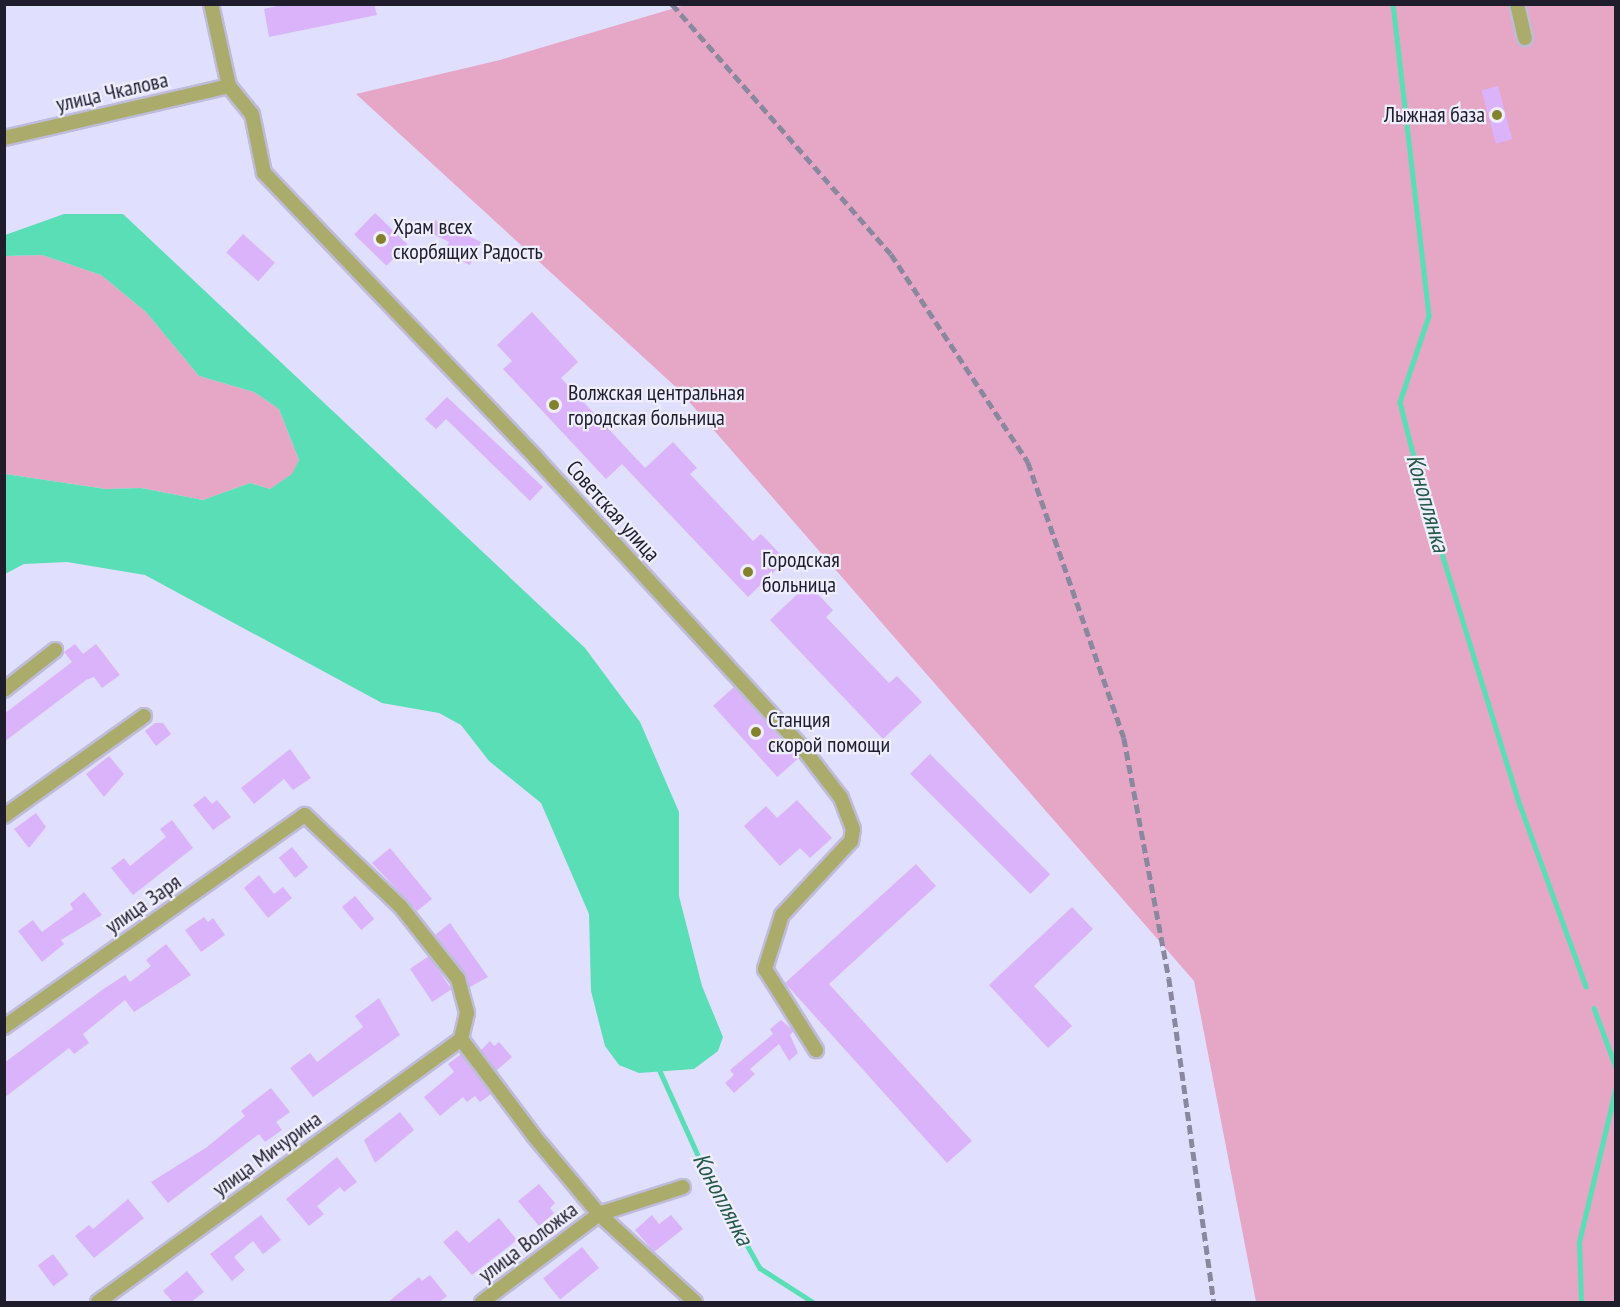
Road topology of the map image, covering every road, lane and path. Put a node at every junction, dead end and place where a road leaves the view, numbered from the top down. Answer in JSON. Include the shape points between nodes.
{"nodes":[{"id":1,"x":211,"y":4,"type":"edge"},
{"id":2,"x":1517,"y":4,"type":"edge"},
{"id":3,"x":1525,"y":38,"type":"dead end"},
{"id":4,"x":229,"y":86,"type":"junction"},
{"id":5,"x":4,"y":138,"type":"edge"},
{"id":6,"x":55,"y":650,"type":"dead end"},
{"id":7,"x":4,"y":690,"type":"edge"},
{"id":8,"x":144,"y":716,"type":"dead end"},
{"id":9,"x":4,"y":816,"type":"edge"},
{"id":10,"x":4,"y":1027,"type":"edge"},
{"id":11,"x":461,"y":1039,"type":"junction"},
{"id":12,"x":816,"y":1050,"type":"dead end"},
{"id":13,"x":683,"y":1187,"type":"dead end"},
{"id":14,"x":599,"y":1214,"type":"junction"},
{"id":15,"x":98,"y":1302,"type":"edge"},
{"id":16,"x":482,"y":1302,"type":"edge"},
{"id":17,"x":695,"y":1302,"type":"edge"}],
"edges":[{"from":1,"to":4,"type":"street","name":"Советская улица"},
{"from":2,"to":3,"type":"street"},
{"from":4,"to":5,"type":"street","name":"улица Чкалова"},
{"from":4,"to":12,"type":"street","name":"Советская улица","via":[[252,114],[264,172],[536,458],[805,751],[841,798],[853,829],[851,841],[782,915],[765,969]]},
{"from":6,"to":7,"type":"street"},
{"from":8,"to":9,"type":"street"},
{"from":10,"to":11,"type":"street","name":"улица Заря","via":[[305,815],[401,907],[458,979],[467,1013]]},
{"from":11,"to":14,"type":"street"},
{"from":11,"to":15,"type":"street","name":"улица Мичурина"},
{"from":13,"to":14,"type":"street"},
{"from":14,"to":16,"type":"street","name":"улица Воложка"},
{"from":14,"to":17,"type":"street"}]}
